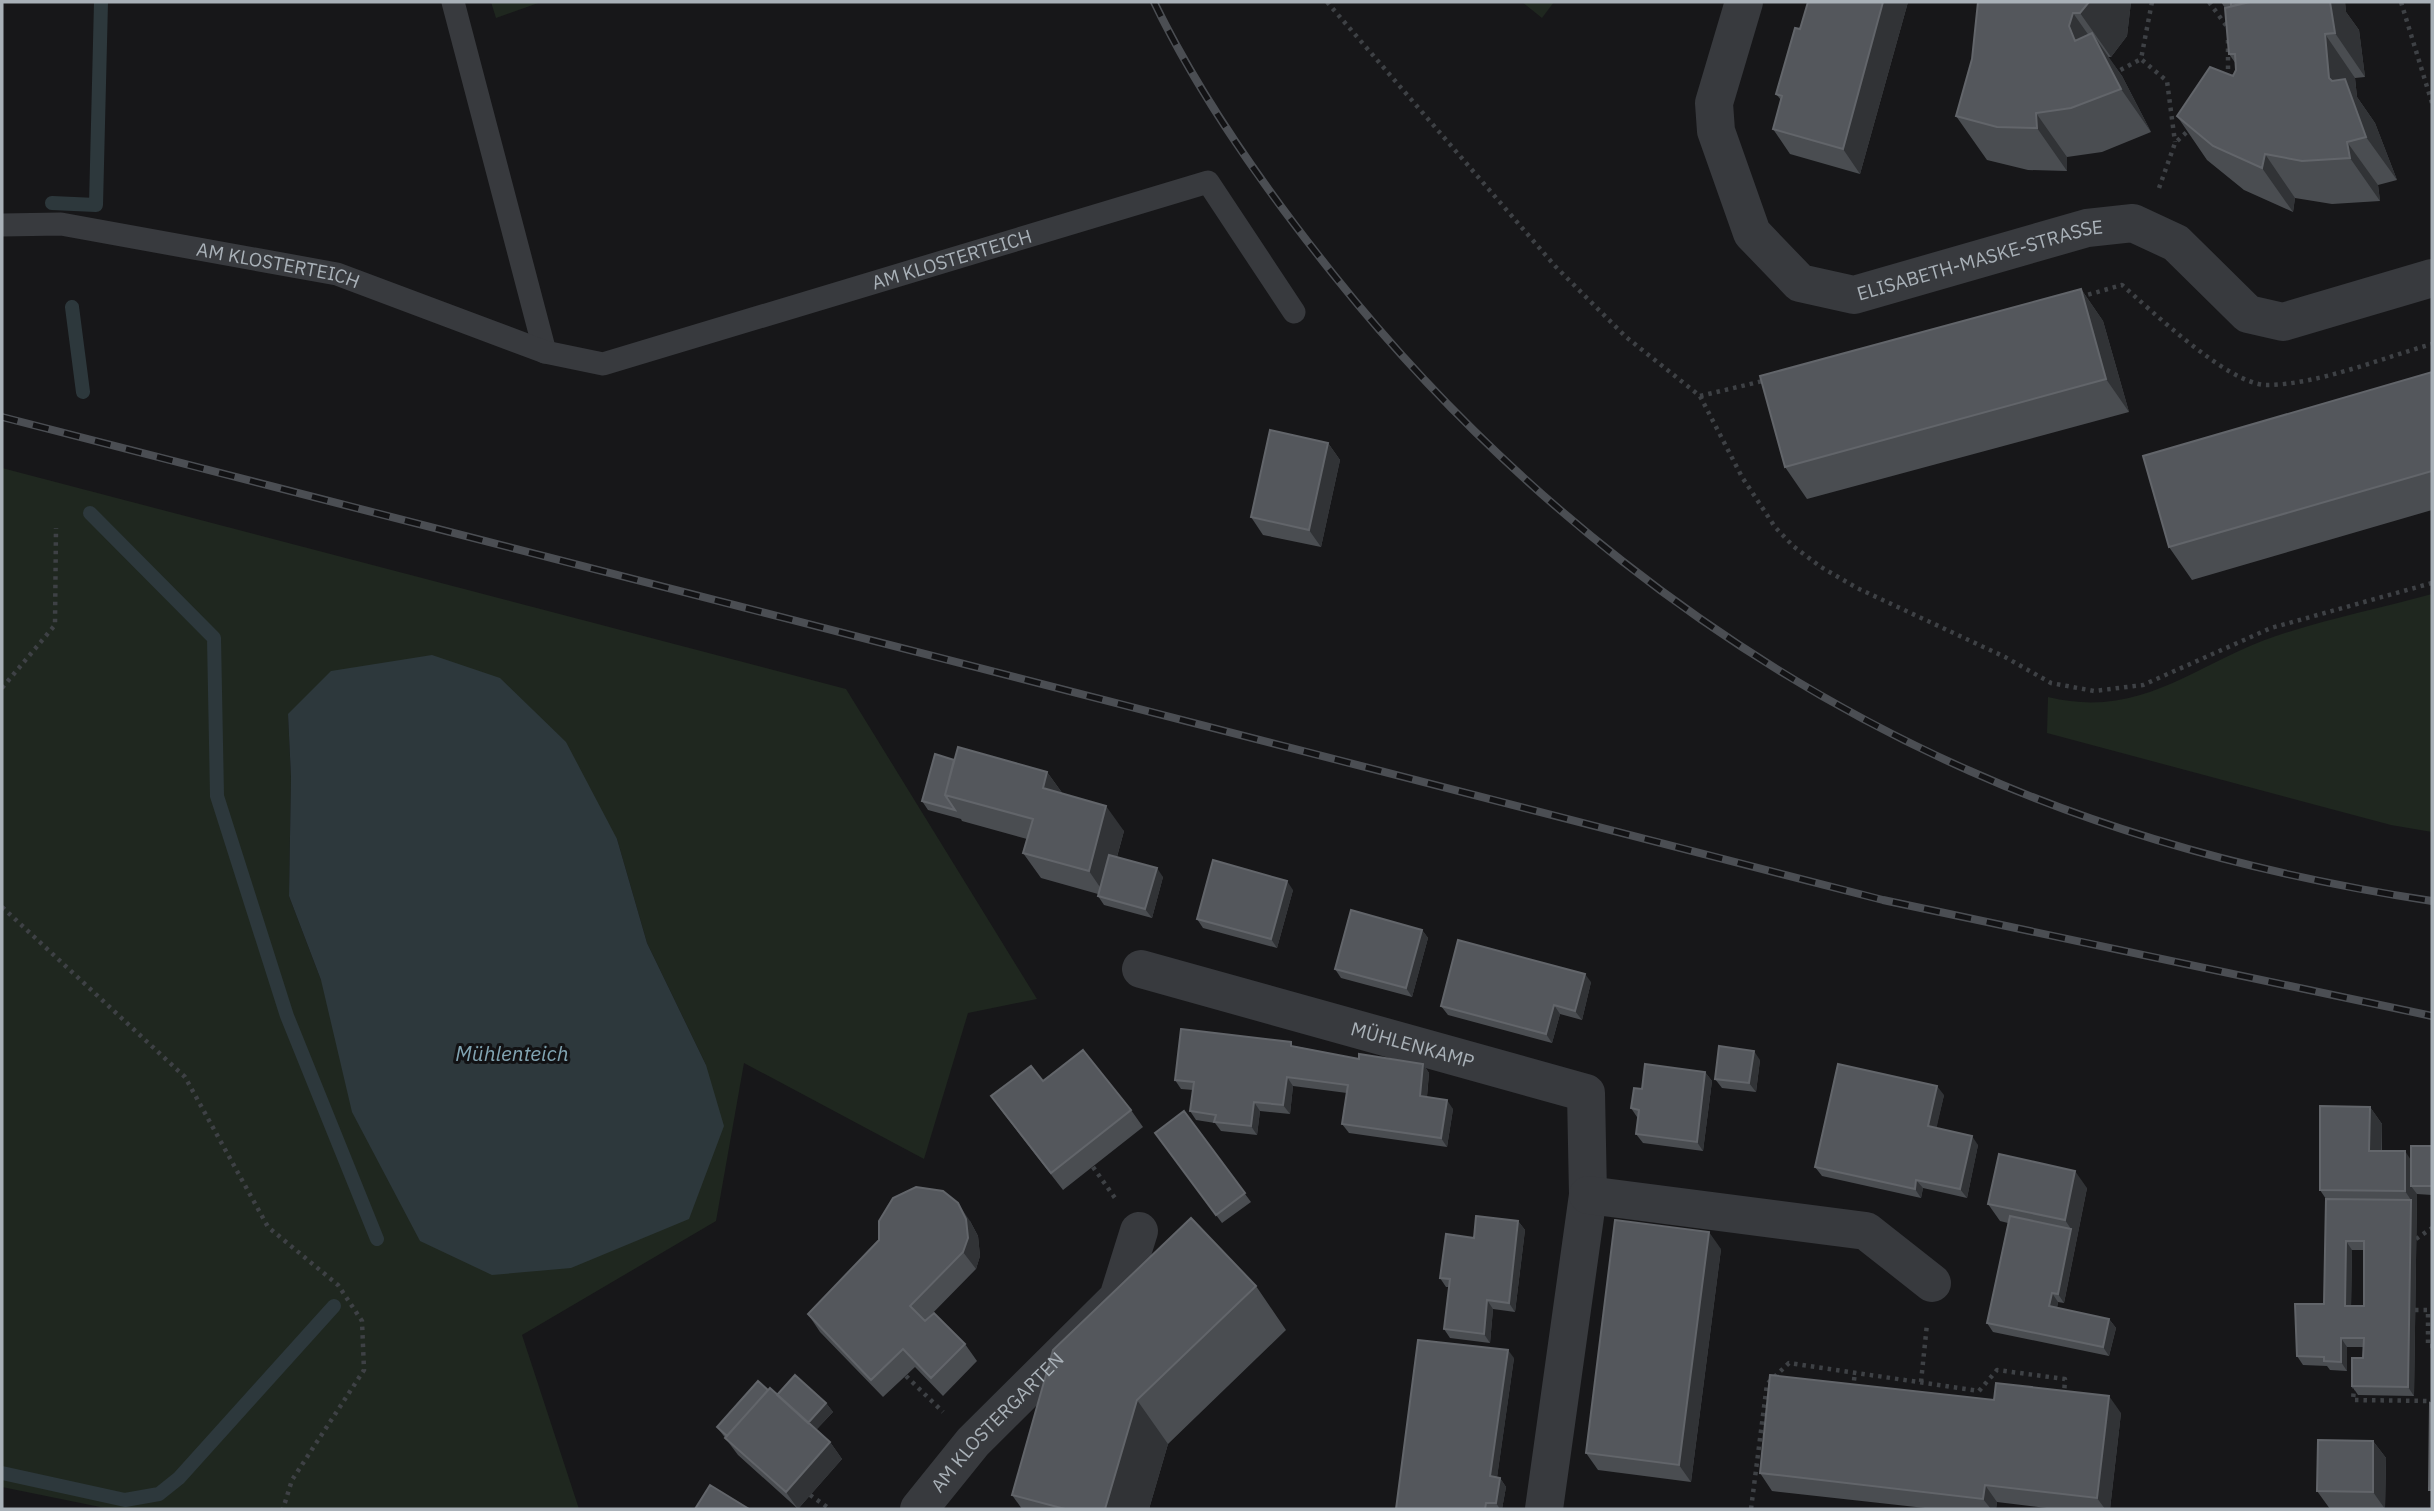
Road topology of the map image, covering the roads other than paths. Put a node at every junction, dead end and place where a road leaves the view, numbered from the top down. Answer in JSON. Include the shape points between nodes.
{"nodes":[{"id":1,"x":453,"y":2,"type":"edge"},
{"id":2,"x":1744,"y":2,"type":"edge"},
{"id":3,"x":2,"y":225,"type":"edge"},
{"id":4,"x":2432,"y":278,"type":"edge"},
{"id":5,"x":1294,"y":312,"type":"dead end"},
{"id":6,"x":545,"y":352,"type":"junction"},
{"id":7,"x":1141,"y":969,"type":"dead end"},
{"id":8,"x":1588,"y":1195,"type":"junction"},
{"id":9,"x":1139,"y":1231,"type":"dead end"},
{"id":10,"x":1932,"y":1283,"type":"road end"},
{"id":11,"x":919,"y":1509,"type":"edge"},
{"id":12,"x":1544,"y":1509,"type":"edge"}],
"edges":[{"from":1,"to":6,"type":"lane"},
{"from":2,"to":4,"type":"street","name":"ELISABETH-MASKE-STRASSE","via":[[1714,103],[1716,131],[1752,233],[1800,283],[1854,295],[2087,228],[2133,223],[2176,243],[2248,314],[2283,322]]},
{"from":3,"to":6,"type":"lane","name":"AM KLOSTERTEICH","via":[[61,224],[337,274]]},
{"from":5,"to":6,"type":"lane","name":"AM KLOSTERTEICH","via":[[1208,182],[603,364]]},
{"from":7,"to":8,"type":"street","name":"MÜHLENKAMP","via":[[1586,1093]]},
{"from":8,"to":10,"type":"street","via":[[1866,1231]]},
{"from":8,"to":12,"type":"street","name":"MÜHLENKAMP"},
{"from":9,"to":11,"type":"street","name":"AM KLOSTERGARTEN","via":[[1118,1298],[973,1442]]}]}
